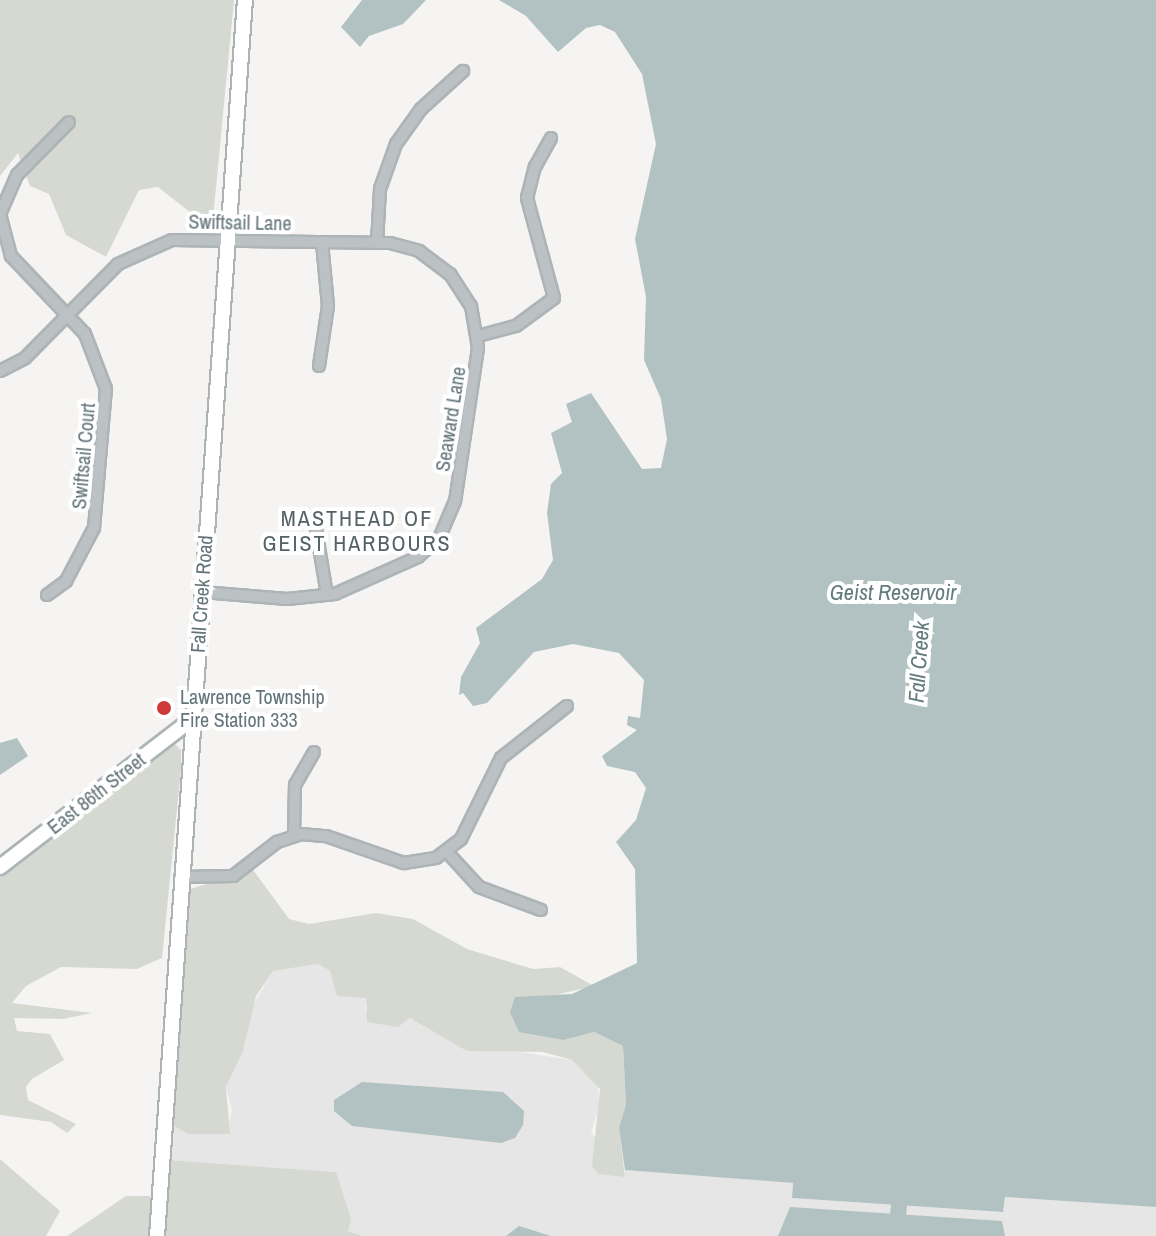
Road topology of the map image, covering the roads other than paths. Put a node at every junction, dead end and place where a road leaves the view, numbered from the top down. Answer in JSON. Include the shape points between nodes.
{"nodes":[{"id":1,"x":245,"y":0,"type":"edge"},
{"id":2,"x":463,"y":71,"type":"dead end"},
{"id":3,"x":69,"y":122,"type":"dead end"},
{"id":4,"x":551,"y":138,"type":"dead end"},
{"id":5,"x":227,"y":239,"type":"junction"},
{"id":6,"x":322,"y":242,"type":"junction"},
{"id":7,"x":377,"y":243,"type":"junction"},
{"id":8,"x":68,"y":313,"type":"junction"},
{"id":9,"x":478,"y":336,"type":"junction"},
{"id":10,"x":319,"y":366,"type":"dead end"},
{"id":11,"x":0,"y":371,"type":"edge"},
{"id":12,"x":315,"y":523,"type":"dead end"},
{"id":13,"x":202,"y":592,"type":"junction"},
{"id":14,"x":47,"y":595,"type":"dead end"},
{"id":15,"x":327,"y":595,"type":"junction"},
{"id":16,"x":567,"y":706,"type":"dead end"},
{"id":17,"x":192,"y":719,"type":"junction"},
{"id":18,"x":314,"y":752,"type":"dead end"},
{"id":19,"x":294,"y":835,"type":"junction"},
{"id":20,"x":447,"y":852,"type":"junction"},
{"id":21,"x":0,"y":867,"type":"edge"},
{"id":22,"x":180,"y":877,"type":"junction"},
{"id":23,"x":541,"y":910,"type":"dead end"},
{"id":24,"x":157,"y":1236,"type":"edge"}],
"edges":[{"from":1,"to":5,"type":"main road","name":"Fall Creek Road"},
{"from":2,"to":7,"type":"street","via":[[421,109],[396,144],[380,189]]},
{"from":3,"to":8,"type":"street","name":"Swiftsail Court","via":[[17,175],[0,214],[13,260]]},
{"from":4,"to":9,"type":"street","via":[[535,167],[527,198],[554,298],[516,326]]},
{"from":5,"to":6,"type":"street","name":"Swiftsail Lane"},
{"from":5,"to":8,"type":"street","name":"Swiftsail Lane","via":[[190,237],[143,249],[111,271]]},
{"from":5,"to":13,"type":"main road","name":"Fall Creek Road"},
{"from":6,"to":7,"type":"street","name":"Swiftsail Lane"},
{"from":6,"to":10,"type":"street","via":[[328,306]]},
{"from":7,"to":9,"type":"street","name":"Swiftsail Lane","via":[[419,251],[447,271],[468,298]]},
{"from":8,"to":11,"type":"street","name":"Swiftsail Lane","via":[[25,358]]},
{"from":8,"to":14,"type":"street","name":"Swiftsail Court","via":[[99,360],[107,415],[94,528],[79,563]]},
{"from":9,"to":15,"type":"street","name":"Seaward Lane","via":[[455,501],[443,533],[418,557],[353,589]]},
{"from":12,"to":15,"type":"street"},
{"from":13,"to":15,"type":"street","name":"Seaward Lane","via":[[287,599]]},
{"from":13,"to":17,"type":"main road","name":"Fall Creek Road"},
{"from":16,"to":20,"type":"street","via":[[501,758],[466,830]]},
{"from":17,"to":21,"type":"main road","name":"East 86th Street"},
{"from":17,"to":22,"type":"main road","name":"Fall Creek Road"},
{"from":18,"to":19,"type":"street","via":[[295,785]]},
{"from":19,"to":20,"type":"street","via":[[319,835],[404,863]]},
{"from":19,"to":22,"type":"street","via":[[233,876]]},
{"from":20,"to":23,"type":"street","via":[[479,887]]},
{"from":22,"to":24,"type":"main road","name":"Fall Creek Road"}]}
